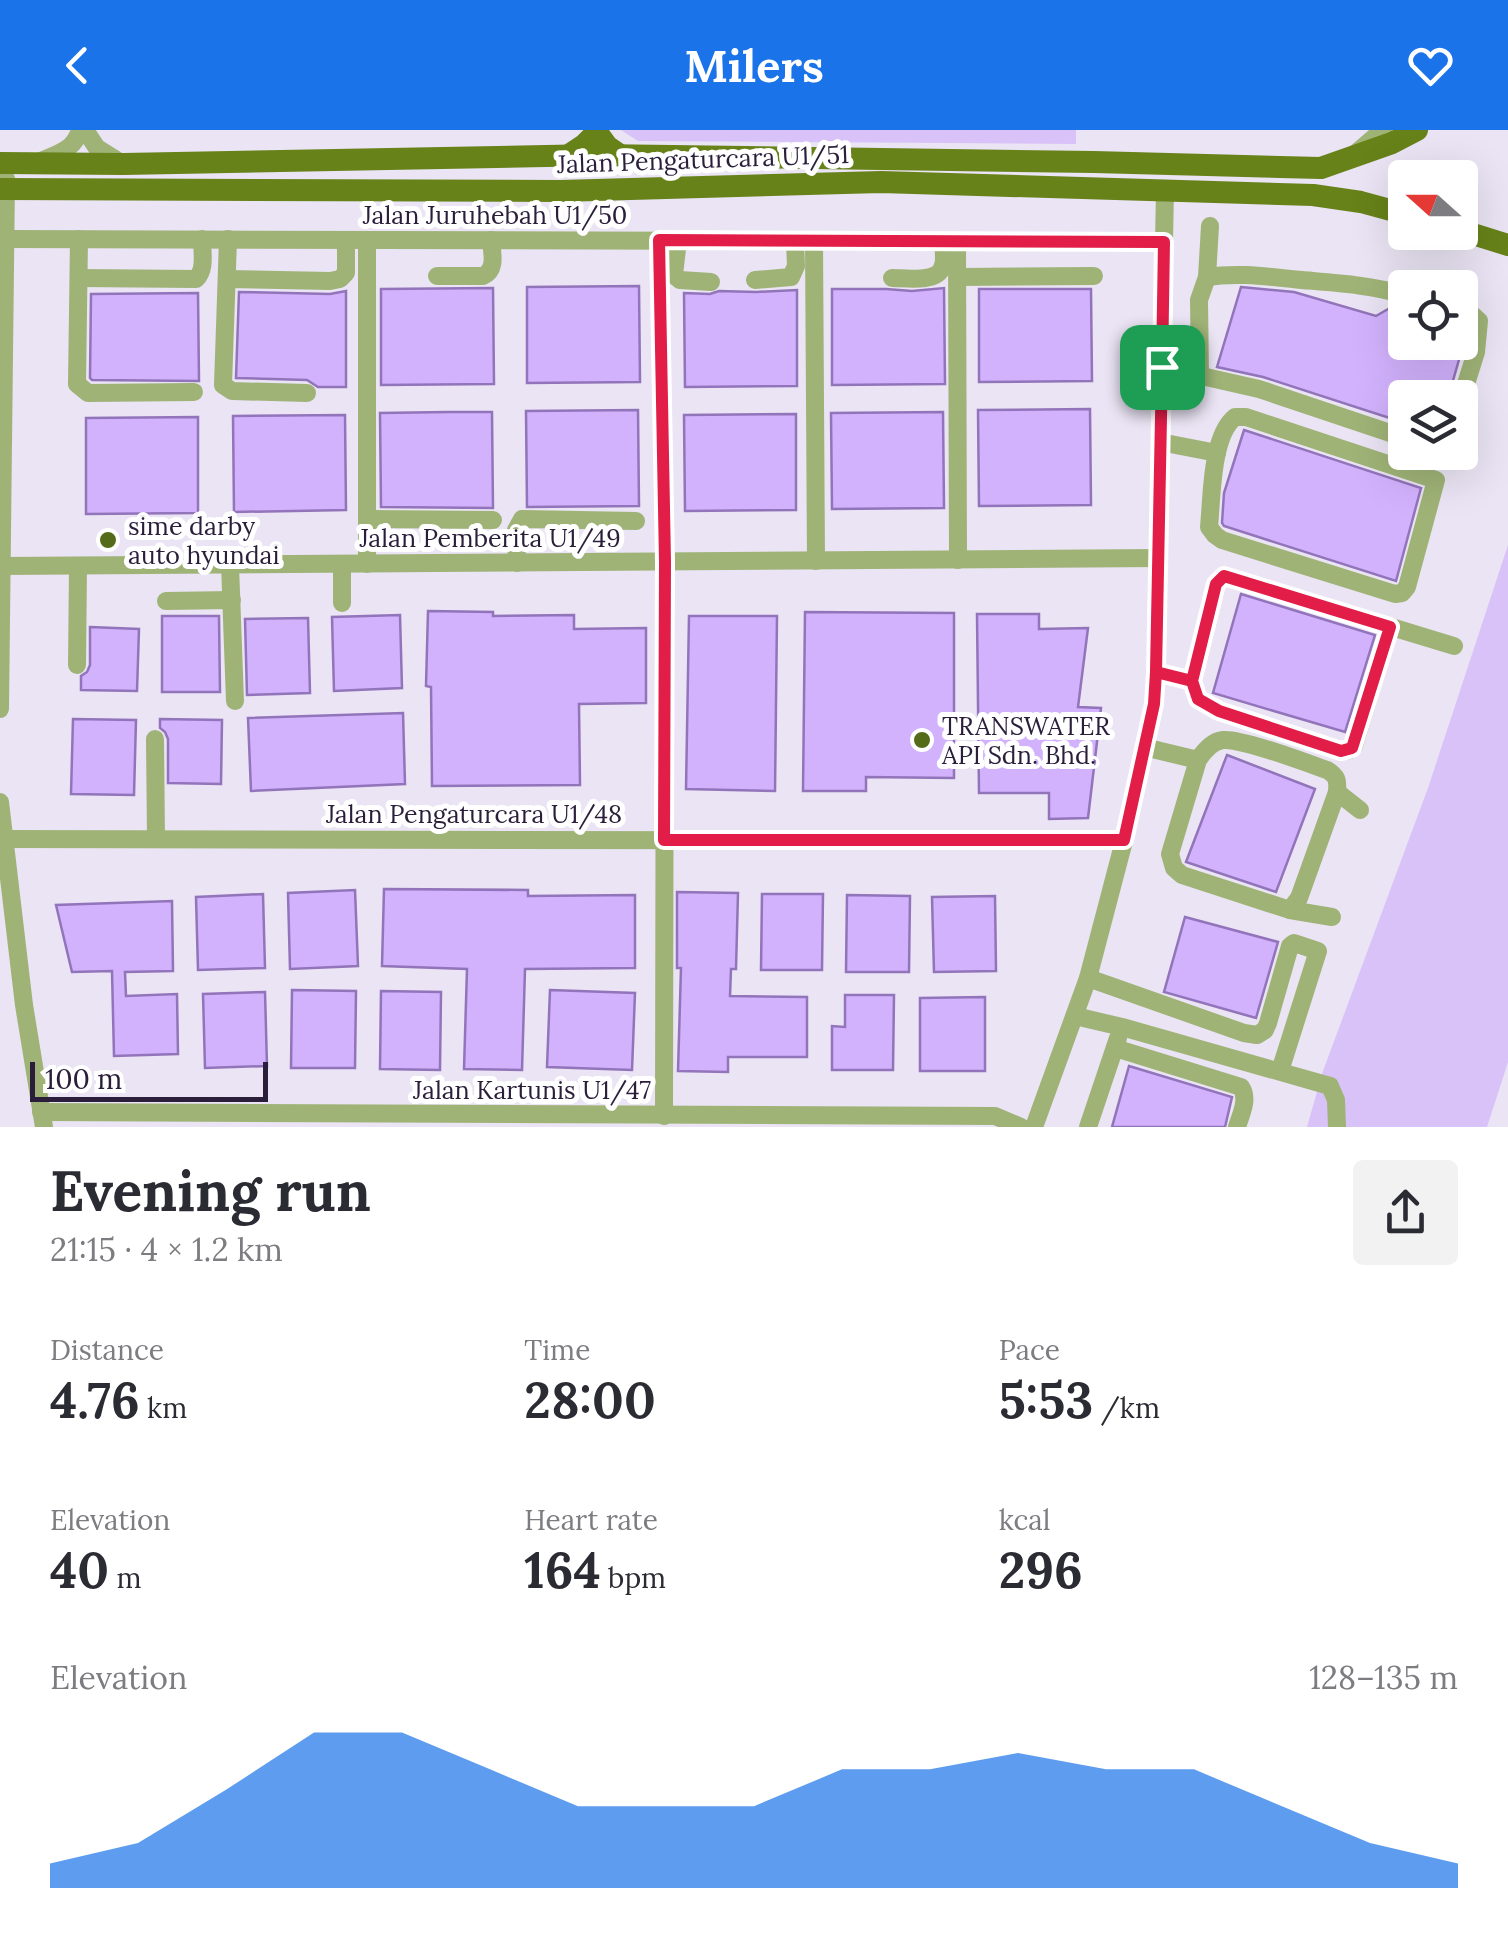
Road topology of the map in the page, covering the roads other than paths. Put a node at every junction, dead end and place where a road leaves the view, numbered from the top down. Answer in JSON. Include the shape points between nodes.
{"nodes":[{"id":1,"x":83,"y":130,"type":"edge"},
{"id":2,"x":1383,"y":130,"type":"edge"},
{"id":3,"x":1416,"y":130,"type":"edge"},
{"id":4,"x":603,"y":143,"type":"edge"},
{"id":5,"x":1348,"y":160,"type":"junction"},
{"id":6,"x":3,"y":164,"type":"edge"},
{"id":7,"x":36,"y":164,"type":"junction"},
{"id":8,"x":123,"y":164,"type":"junction"},
{"id":9,"x":3,"y":189,"type":"edge"},
{"id":10,"x":1165,"y":189,"type":"junction"},
{"id":11,"x":652,"y":190,"type":"junction"},
{"id":12,"x":560,"y":191,"type":"junction"},
{"id":13,"x":1388,"y":209,"type":"edge"},
{"id":14,"x":1210,"y":226,"type":"dead end"},
{"id":15,"x":1478,"y":236,"type":"edge"},
{"id":16,"x":6,"y":239,"type":"junction"},
{"id":17,"x":79,"y":239,"type":"junction"},
{"id":18,"x":202,"y":239,"type":"junction"},
{"id":19,"x":228,"y":239,"type":"junction"},
{"id":20,"x":346,"y":240,"type":"junction"},
{"id":21,"x":367,"y":240,"type":"junction"},
{"id":22,"x":491,"y":240,"type":"junction"},
{"id":23,"x":668,"y":240,"type":"junction"},
{"id":24,"x":804,"y":241,"type":"junction"},
{"id":25,"x":950,"y":241,"type":"junction"},
{"id":26,"x":1164,"y":242,"type":"junction"},
{"id":27,"x":1508,"y":245,"type":"edge"},
{"id":28,"x":437,"y":276,"type":"dead end"},
{"id":29,"x":1094,"y":276,"type":"dead end"},
{"id":30,"x":958,"y":277,"type":"junction"},
{"id":31,"x":1206,"y":277,"type":"junction"},
{"id":32,"x":79,"y":278,"type":"junction"},
{"id":33,"x":892,"y":278,"type":"dead end"},
{"id":34,"x":226,"y":280,"type":"junction"},
{"id":35,"x":755,"y":280,"type":"dead end"},
{"id":36,"x":711,"y":282,"type":"dead end"},
{"id":37,"x":1388,"y":291,"type":"edge"},
{"id":38,"x":1162,"y":367,"type":"junction"},
{"id":39,"x":1200,"y":376,"type":"junction"},
{"id":40,"x":194,"y":392,"type":"dead end"},
{"id":41,"x":306,"y":393,"type":"dead end"},
{"id":42,"x":1388,"y":432,"type":"edge"},
{"id":43,"x":1160,"y":442,"type":"junction"},
{"id":44,"x":1217,"y":453,"type":"junction"},
{"id":45,"x":368,"y":519,"type":"junction"},
{"id":46,"x":494,"y":520,"type":"dead end"},
{"id":47,"x":636,"y":521,"type":"dead end"},
{"id":48,"x":1158,"y":558,"type":"junction"},
{"id":49,"x":958,"y":560,"type":"junction"},
{"id":50,"x":816,"y":561,"type":"junction"},
{"id":51,"x":665,"y":562,"type":"junction"},
{"id":52,"x":517,"y":563,"type":"junction"},
{"id":53,"x":342,"y":564,"type":"junction"},
{"id":54,"x":367,"y":564,"type":"junction"},
{"id":55,"x":230,"y":565,"type":"junction"},
{"id":56,"x":2,"y":566,"type":"edge"},
{"id":57,"x":78,"y":566,"type":"junction"},
{"id":58,"x":166,"y":600,"type":"dead end"},
{"id":59,"x":232,"y":600,"type":"junction"},
{"id":60,"x":342,"y":603,"type":"dead end"},
{"id":61,"x":1390,"y":627,"type":"junction"},
{"id":62,"x":1454,"y":646,"type":"dead end"},
{"id":63,"x":77,"y":665,"type":"dead end"},
{"id":64,"x":1156,"y":672,"type":"junction"},
{"id":65,"x":1192,"y":681,"type":"junction"},
{"id":66,"x":235,"y":702,"type":"dead end"},
{"id":67,"x":0,"y":709,"type":"edge"},
{"id":68,"x":155,"y":739,"type":"dead end"},
{"id":69,"x":1144,"y":748,"type":"junction"},
{"id":70,"x":1198,"y":760,"type":"junction"},
{"id":71,"x":1337,"y":792,"type":"junction"},
{"id":72,"x":0,"y":802,"type":"edge"},
{"id":73,"x":1360,"y":810,"type":"dead end"},
{"id":74,"x":3,"y":839,"type":"junction"},
{"id":75,"x":156,"y":839,"type":"junction"},
{"id":76,"x":664,"y":840,"type":"junction"},
{"id":77,"x":1124,"y":840,"type":"junction"},
{"id":78,"x":1290,"y":910,"type":"junction"},
{"id":79,"x":1332,"y":917,"type":"dead end"},
{"id":80,"x":1088,"y":978,"type":"junction"},
{"id":81,"x":1074,"y":1016,"type":"junction"},
{"id":82,"x":1122,"y":1026,"type":"junction"},
{"id":83,"x":1115,"y":1048,"type":"junction"},
{"id":84,"x":1280,"y":1072,"type":"junction"},
{"id":85,"x":664,"y":1116,"type":"junction"},
{"id":86,"x":42,"y":1120,"type":"edge"},
{"id":87,"x":1021,"y":1127,"type":"edge"},
{"id":88,"x":1034,"y":1127,"type":"edge"},
{"id":89,"x":1088,"y":1127,"type":"edge"},
{"id":90,"x":1236,"y":1127,"type":"edge"},
{"id":91,"x":1337,"y":1127,"type":"edge"}],
"edges":[{"from":1,"to":7,"type":"street","via":[[70,148]]},
{"from":1,"to":8,"type":"street"},
{"from":2,"to":5,"type":"street"},
{"from":3,"to":5,"type":"main road","name":"Jalan Pengaturcara U1/51"},
{"from":4,"to":5,"type":"main road","name":"Jalan Pengaturcara U1/51","via":[[1321,168]]},
{"from":4,"to":8,"type":"main road","name":"Jalan Pengaturcara U1/51","via":[[568,155]]},
{"from":4,"to":11,"type":"main road","via":[[622,175]]},
{"from":4,"to":12,"type":"main road"},
{"from":6,"to":7,"type":"main road","name":"Jalan Pengaturcara U1/51"},
{"from":6,"to":9,"type":"street"},
{"from":7,"to":8,"type":"main road","name":"Jalan Pengaturcara U1/51"},
{"from":9,"to":12,"type":"main road","name":"Jalan Pengaturcara U1/51"},
{"from":9,"to":16,"type":"street"},
{"from":10,"to":11,"type":"main road","name":"Jalan Pengaturcara U1/51","via":[[881,182]]},
{"from":10,"to":13,"type":"main road","name":"Jalan Pengaturcara U1/51","via":[[1313,195]]},
{"from":10,"to":26,"type":"street"},
{"from":11,"to":12,"type":"main road","name":"Jalan Pengaturcara U1/51"},
{"from":14,"to":31,"type":"street"},
{"from":15,"to":27,"type":"main road"},
{"from":16,"to":17,"type":"street","name":"Jalan Juruhebah U1/50"},
{"from":16,"to":56,"type":"street"},
{"from":17,"to":18,"type":"street","name":"Jalan Juruhebah U1/50"},
{"from":17,"to":32,"type":"street"},
{"from":18,"to":19,"type":"street","name":"Jalan Juruhebah U1/50"},
{"from":18,"to":32,"type":"street","via":[[196,279]]},
{"from":19,"to":20,"type":"street","name":"Jalan Juruhebah U1/50"},
{"from":19,"to":34,"type":"street"},
{"from":20,"to":21,"type":"street","name":"Jalan Juruhebah U1/50"},
{"from":20,"to":34,"type":"street","via":[[346,274],[340,279]]},
{"from":21,"to":22,"type":"street","name":"Jalan Juruhebah U1/50"},
{"from":21,"to":45,"type":"street"},
{"from":22,"to":23,"type":"street","name":"Jalan Juruhebah U1/50"},
{"from":22,"to":28,"type":"street","via":[[488,274]]},
{"from":23,"to":24,"type":"street","name":"Jalan Juruhebah U1/50"},
{"from":23,"to":36,"type":"street","via":[[674,275]]},
{"from":23,"to":51,"type":"street"},
{"from":24,"to":25,"type":"street","name":"Jalan Juruhebah U1/50"},
{"from":24,"to":35,"type":"street","via":[[791,277]]},
{"from":24,"to":50,"type":"street"},
{"from":25,"to":26,"type":"street","name":"Jalan Juruhebah U1/50"},
{"from":25,"to":30,"type":"street"},
{"from":25,"to":33,"type":"street","via":[[935,277]]},
{"from":26,"to":38,"type":"street"},
{"from":29,"to":30,"type":"street"},
{"from":30,"to":49,"type":"street"},
{"from":31,"to":37,"type":"street","via":[[1274,277]]},
{"from":31,"to":39,"type":"street"},
{"from":32,"to":40,"type":"street","via":[[80,389]]},
{"from":34,"to":41,"type":"street","via":[[224,384],[232,391]]},
{"from":38,"to":39,"type":"street"},
{"from":38,"to":43,"type":"street"},
{"from":39,"to":42,"type":"street"},
{"from":43,"to":44,"type":"street"},
{"from":43,"to":48,"type":"street"},
{"from":44,"to":44,"type":"street","via":[[1226,424],[1246,417],[1436,480],[1402,593],[1214,535],[1209,528]]},
{"from":45,"to":46,"type":"street"},
{"from":45,"to":54,"type":"street"},
{"from":47,"to":52,"type":"street","via":[[522,519]]},
{"from":48,"to":49,"type":"street","name":"Jalan Pemberita U1/49"},
{"from":48,"to":64,"type":"street"},
{"from":49,"to":50,"type":"street","name":"Jalan Pemberita U1/49"},
{"from":50,"to":51,"type":"street","name":"Jalan Pemberita U1/49"},
{"from":51,"to":52,"type":"street","name":"Jalan Pemberita U1/49"},
{"from":51,"to":76,"type":"street"},
{"from":52,"to":54,"type":"street","name":"Jalan Pemberita U1/49"},
{"from":53,"to":54,"type":"street","name":"Jalan Pemberita U1/49"},
{"from":53,"to":55,"type":"street","name":"Jalan Pemberita U1/49"},
{"from":53,"to":60,"type":"street"},
{"from":55,"to":57,"type":"street","name":"Jalan Pemberita U1/49"},
{"from":55,"to":59,"type":"street"},
{"from":56,"to":57,"type":"street","name":"Jalan Pemberita U1/49"},
{"from":56,"to":67,"type":"street"},
{"from":57,"to":63,"type":"street"},
{"from":58,"to":59,"type":"street"},
{"from":59,"to":66,"type":"street"},
{"from":61,"to":62,"type":"street"},
{"from":61,"to":65,"type":"street","via":[[1224,576],[1216,584]]},
{"from":61,"to":65,"type":"street","via":[[1350,750],[1219,711],[1198,699]]},
{"from":64,"to":65,"type":"street"},
{"from":64,"to":69,"type":"street"},
{"from":68,"to":75,"type":"street"},
{"from":69,"to":70,"type":"street"},
{"from":69,"to":77,"type":"street"},
{"from":70,"to":71,"type":"street","via":[[1222,740],[1244,743],[1335,774]]},
{"from":70,"to":78,"type":"street","via":[[1170,854],[1174,868]]},
{"from":71,"to":73,"type":"street"},
{"from":71,"to":78,"type":"street"},
{"from":72,"to":74,"type":"street"},
{"from":74,"to":75,"type":"street","name":"Jalan Pengaturcara U1/48"},
{"from":74,"to":86,"type":"street"},
{"from":75,"to":76,"type":"street","name":"Jalan Pengaturcara U1/48"},
{"from":76,"to":77,"type":"street","name":"Jalan Pengaturcara U1/48"},
{"from":76,"to":85,"type":"street"},
{"from":77,"to":80,"type":"street"},
{"from":78,"to":79,"type":"street"},
{"from":80,"to":81,"type":"street"},
{"from":80,"to":84,"type":"street","via":[[1258,1035],[1268,1023],[1290,946],[1318,951]]},
{"from":81,"to":82,"type":"street"},
{"from":81,"to":88,"type":"street"},
{"from":82,"to":83,"type":"street"},
{"from":82,"to":84,"type":"street"},
{"from":83,"to":89,"type":"street"},
{"from":83,"to":90,"type":"street","via":[[1242,1086]]},
{"from":84,"to":91,"type":"street","via":[[1330,1086]]},
{"from":85,"to":86,"type":"street","name":"Jalan Kartunis U1/47"},
{"from":85,"to":87,"type":"street","name":"Jalan Kartunis U1/47","via":[[995,1116]]}]}
